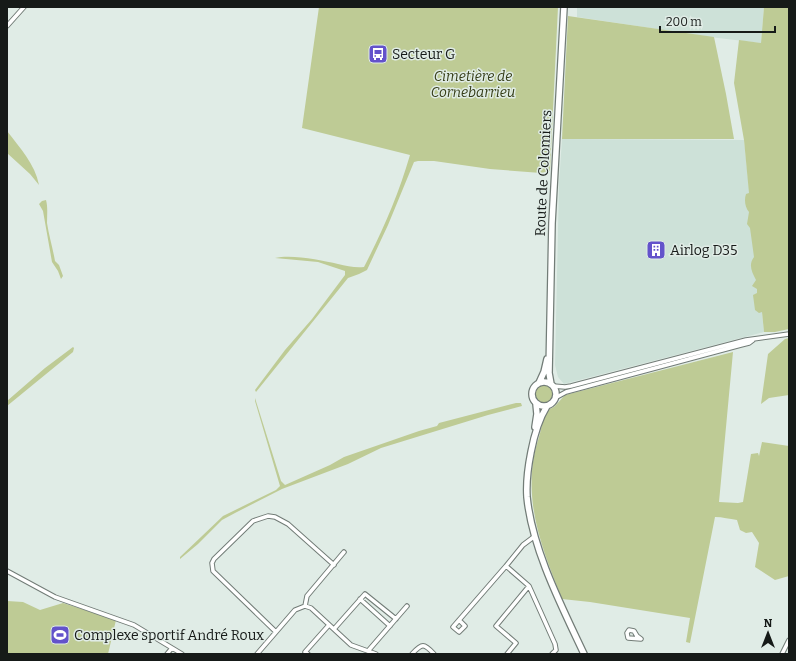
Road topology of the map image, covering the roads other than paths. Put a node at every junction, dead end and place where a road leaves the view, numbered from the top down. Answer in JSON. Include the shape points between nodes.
{"nodes":[{"id":1,"x":24,"y":7,"type":"edge"},
{"id":2,"x":564,"y":7,"type":"edge"},
{"id":3,"x":7,"y":26,"type":"edge"},
{"id":4,"x":789,"y":334,"type":"edge"},
{"id":5,"x":753,"y":339,"type":"junction"},
{"id":6,"x":550,"y":341,"type":"junction"},
{"id":7,"x":539,"y":383,"type":"junction"},
{"id":8,"x":552,"y":385,"type":"junction"},
{"id":9,"x":555,"y":398,"type":"junction"},
{"id":10,"x":536,"y":404,"type":"junction"},
{"id":11,"x":547,"y":406,"type":"junction"},
{"id":12,"x":534,"y":436,"type":"junction"},
{"id":13,"x":535,"y":536,"type":"junction"},
{"id":14,"x":526,"y":542,"type":"junction"},
{"id":15,"x":537,"y":542,"type":"junction"},
{"id":16,"x":344,"y":552,"type":"dead end"},
{"id":17,"x":334,"y":565,"type":"junction"},
{"id":18,"x":506,"y":566,"type":"junction"},
{"id":19,"x":7,"y":571,"type":"edge"},
{"id":20,"x":529,"y":586,"type":"junction"},
{"id":21,"x":360,"y":599,"type":"junction"},
{"id":22,"x":305,"y":606,"type":"junction"},
{"id":23,"x":407,"y":606,"type":"dead end"},
{"id":24,"x":396,"y":619,"type":"junction"},
{"id":25,"x":459,"y":620,"type":"dead end"},
{"id":26,"x":329,"y":625,"type":"junction"},
{"id":27,"x":390,"y":626,"type":"junction"},
{"id":28,"x":334,"y":629,"type":"junction"},
{"id":29,"x":276,"y":632,"type":"junction"},
{"id":30,"x":789,"y":640,"type":"edge"},
{"id":31,"x":172,"y":648,"type":"junction"},
{"id":32,"x":368,"y":651,"type":"junction"},
{"id":33,"x":167,"y":654,"type":"edge"},
{"id":34,"x":182,"y":654,"type":"edge"},
{"id":35,"x":257,"y":654,"type":"edge"},
{"id":36,"x":308,"y":654,"type":"edge"},
{"id":37,"x":374,"y":654,"type":"edge"},
{"id":38,"x":412,"y":654,"type":"edge"},
{"id":39,"x":434,"y":654,"type":"edge"},
{"id":40,"x":507,"y":654,"type":"edge"},
{"id":41,"x":552,"y":654,"type":"edge"},
{"id":42,"x":584,"y":654,"type":"edge"},
{"id":43,"x":782,"y":654,"type":"edge"}],
"edges":[{"from":1,"to":3,"type":"street"},
{"from":2,"to":6,"type":"main road","name":"Route de Colomiers","via":[[552,223]]},
{"from":4,"to":5,"type":"street"},
{"from":5,"to":8,"type":"street","via":[[571,386]]},
{"from":5,"to":9,"type":"street","via":[[742,346],[566,392]]},
{"from":6,"to":7,"type":"main road","name":"Route de Colomiers","via":[[544,372]]},
{"from":6,"to":8,"type":"main road","name":"Route de Colomiers","via":[[549,373]]},
{"from":7,"to":8,"type":"main road"},
{"from":7,"to":10,"type":"main road","via":[[532,392]]},
{"from":8,"to":9,"type":"main road","via":[[556,391]]},
{"from":9,"to":11,"type":"main road"},
{"from":10,"to":11,"type":"main road"},
{"from":10,"to":12,"type":"main road"},
{"from":11,"to":12,"type":"main road"},
{"from":12,"to":13,"type":"main road","via":[[527,486],[528,506]]},
{"from":13,"to":14,"type":"street"},
{"from":13,"to":15,"type":"main road"},
{"from":14,"to":15,"type":"street"},
{"from":14,"to":18,"type":"street"},
{"from":15,"to":42,"type":"main road"},
{"from":16,"to":17,"type":"street"},
{"from":17,"to":22,"type":"street","via":[[307,596]]},
{"from":17,"to":29,"type":"street","via":[[288,524],[268,516],[253,521],[214,559],[213,571]]},
{"from":18,"to":20,"type":"street"},
{"from":18,"to":25,"type":"street"},
{"from":19,"to":31,"type":"street","via":[[55,597],[134,625]]},
{"from":20,"to":40,"type":"street","via":[[496,626],[516,643]]},
{"from":20,"to":41,"type":"street","via":[[555,644],[556,650]]},
{"from":21,"to":24,"type":"street","via":[[365,594]]},
{"from":21,"to":27,"type":"street"},
{"from":21,"to":28,"type":"street"},
{"from":22,"to":26,"type":"street","via":[[311,608]]},
{"from":22,"to":29,"type":"street","via":[[295,610]]},
{"from":23,"to":24,"type":"street"},
{"from":24,"to":27,"type":"street"},
{"from":26,"to":28,"type":"street"},
{"from":26,"to":36,"type":"street","via":[[305,652]]},
{"from":27,"to":32,"type":"street"},
{"from":28,"to":32,"type":"street","via":[[351,645]]},
{"from":29,"to":35,"type":"street"},
{"from":30,"to":43,"type":"street"},
{"from":31,"to":33,"type":"street"},
{"from":31,"to":34,"type":"street"},
{"from":32,"to":37,"type":"street"},
{"from":38,"to":39,"type":"street","via":[[422,645],[427,646]]}]}
